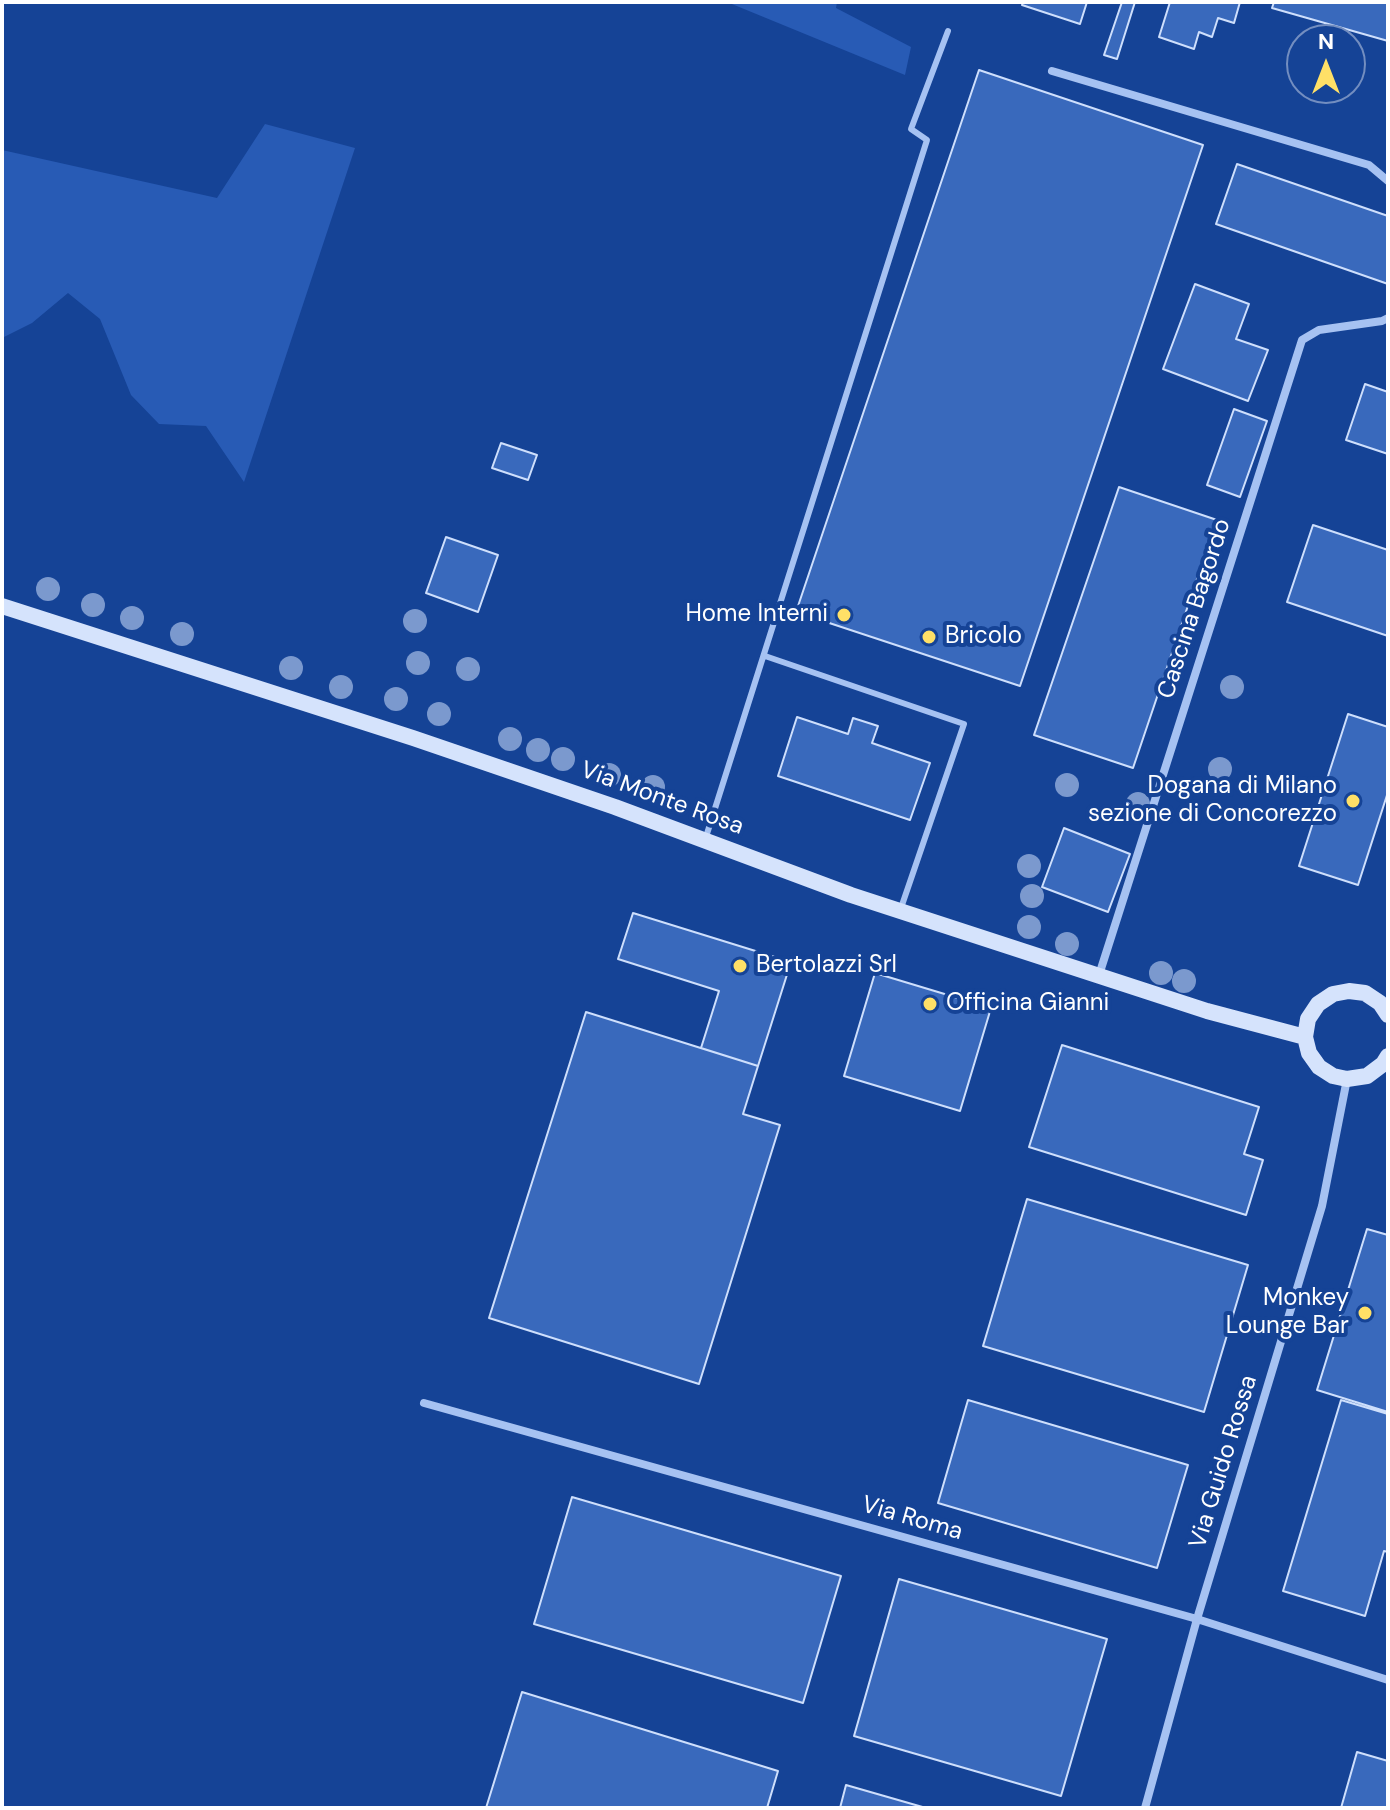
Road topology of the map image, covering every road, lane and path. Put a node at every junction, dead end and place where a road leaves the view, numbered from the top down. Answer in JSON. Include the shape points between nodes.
{"nodes":[{"id":1,"x":948,"y":31,"type":"dead end"},
{"id":2,"x":1052,"y":71,"type":"dead end"},
{"id":3,"x":1388,"y":181,"type":"edge"},
{"id":4,"x":1388,"y":318,"type":"edge"},
{"id":5,"x":2,"y":606,"type":"edge"},
{"id":6,"x":765,"y":656,"type":"junction"},
{"id":7,"x":705,"y":840,"type":"junction"},
{"id":8,"x":900,"y":911,"type":"junction"},
{"id":9,"x":1099,"y":976,"type":"junction"},
{"id":10,"x":1385,"y":1005,"type":"edge"},
{"id":11,"x":1305,"y":1037,"type":"junction"},
{"id":12,"x":1386,"y":1062,"type":"edge"},
{"id":13,"x":1347,"y":1079,"type":"junction"},
{"id":14,"x":424,"y":1403,"type":"dead end"},
{"id":15,"x":1197,"y":1619,"type":"junction"},
{"id":16,"x":1388,"y":1680,"type":"edge"},
{"id":17,"x":1145,"y":1808,"type":"edge"}],
"edges":[{"from":1,"to":6,"type":"lane","via":[[911,129],[927,140]]},
{"from":2,"to":3,"type":"street","via":[[1369,165]]},
{"from":4,"to":9,"type":"street","name":"Cascina Bagordo","via":[[1319,330],[1302,340]]},
{"from":5,"to":7,"type":"street","name":"Via Monte Rosa","via":[[413,738]]},
{"from":6,"to":7,"type":"lane"},
{"from":6,"to":8,"type":"lane","via":[[964,724]]},
{"from":7,"to":8,"type":"street","name":"Via Monte Rosa"},
{"from":8,"to":9,"type":"street","name":"Via Monte Rosa"},
{"from":9,"to":11,"type":"street","name":"Via Monte Rosa"},
{"from":10,"to":11,"type":"street","via":[[1365,993],[1333,994],[1313,1011]]},
{"from":11,"to":13,"type":"street","via":[[1319,1067]]},
{"from":12,"to":13,"type":"street","via":[[1367,1076]]},
{"from":13,"to":15,"type":"street","name":"Via Guido Rossa","via":[[1322,1206]]},
{"from":14,"to":15,"type":"street","name":"Via Roma"},
{"from":15,"to":16,"type":"street","name":"Via Roma"},
{"from":15,"to":17,"type":"street","name":"Via Guido Rossa"}]}
